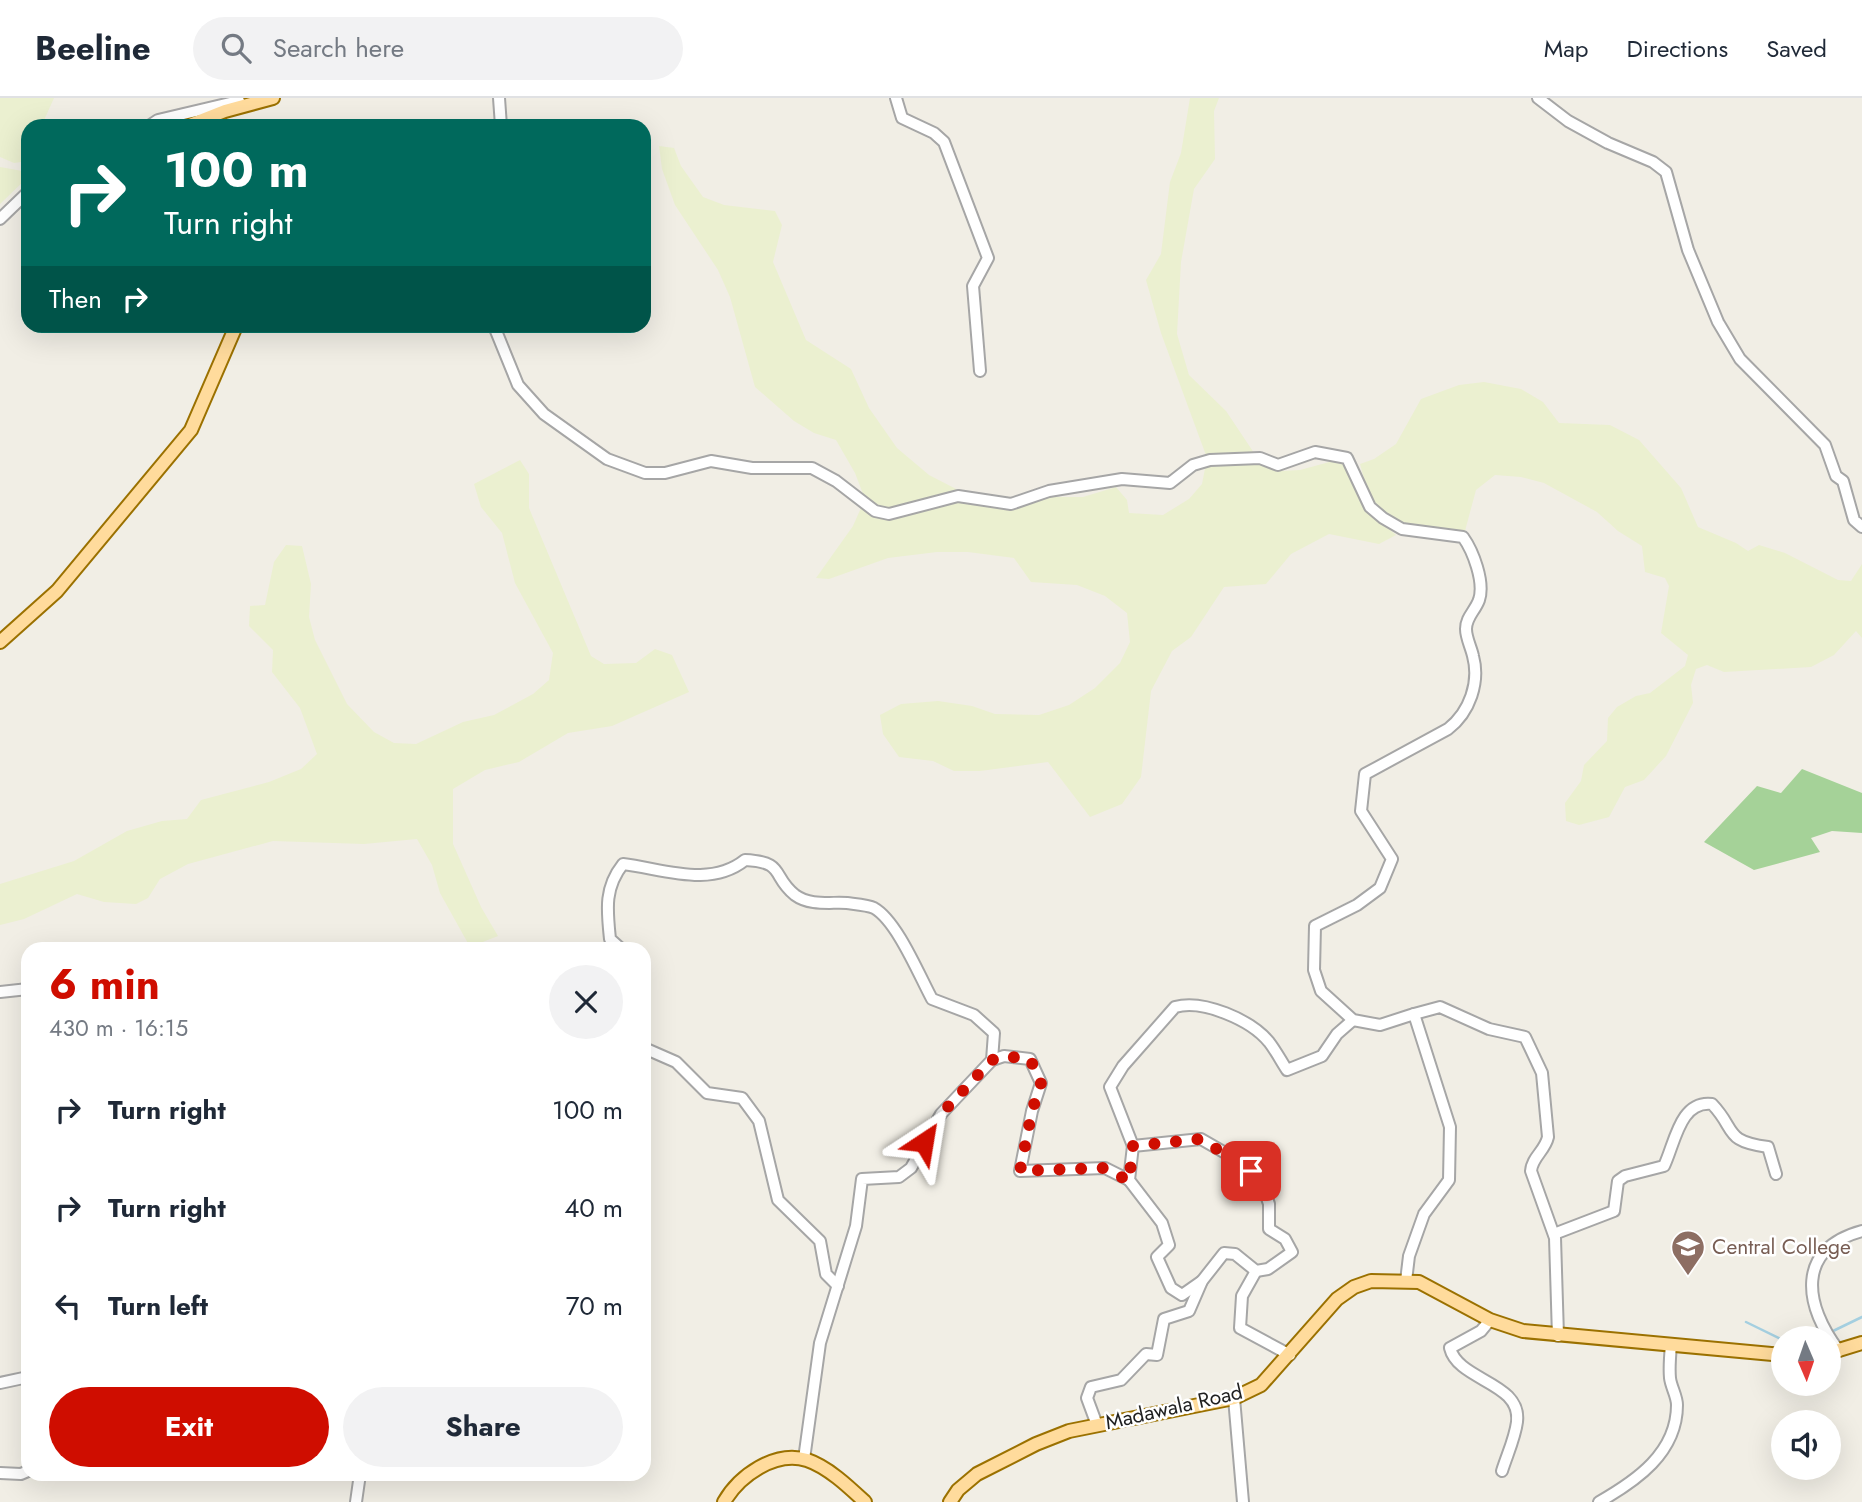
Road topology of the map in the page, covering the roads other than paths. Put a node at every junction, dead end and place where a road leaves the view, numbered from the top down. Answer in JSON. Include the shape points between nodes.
{"nodes":[{"id":1,"x":499,"y":98,"type":"edge"},
{"id":2,"x":896,"y":98,"type":"edge"},
{"id":3,"x":1538,"y":98,"type":"edge"},
{"id":4,"x":271,"y":99,"type":"edge"},
{"id":5,"x":162,"y":119,"type":"edge"},
{"id":6,"x":205,"y":119,"type":"edge"},
{"id":7,"x":500,"y":119,"type":"edge"},
{"id":8,"x":21,"y":199,"type":"edge"},
{"id":9,"x":0,"y":219,"type":"edge"},
{"id":10,"x":233,"y":333,"type":"edge"},
{"id":11,"x":497,"y":333,"type":"edge"},
{"id":12,"x":980,"y":371,"type":"dead end"},
{"id":13,"x":1862,"y":527,"type":"edge"},
{"id":14,"x":0,"y":642,"type":"edge"},
{"id":15,"x":613,"y":942,"type":"edge"},
{"id":16,"x":21,"y":990,"type":"edge"},
{"id":17,"x":0,"y":992,"type":"edge"},
{"id":18,"x":1414,"y":1014,"type":"junction"},
{"id":19,"x":1353,"y":1020,"type":"junction"},
{"id":20,"x":651,"y":1051,"type":"edge"},
{"id":21,"x":992,"y":1060,"type":"junction"},
{"id":22,"x":1133,"y":1146,"type":"junction"},
{"id":23,"x":1776,"y":1174,"type":"dead end"},
{"id":24,"x":1129,"y":1181,"type":"junction"},
{"id":25,"x":1862,"y":1231,"type":"edge"},
{"id":26,"x":1554,"y":1234,"type":"junction"},
{"id":27,"x":1256,"y":1271,"type":"junction"},
{"id":28,"x":1406,"y":1280,"type":"junction"},
{"id":29,"x":1202,"y":1281,"type":"junction"},
{"id":30,"x":838,"y":1286,"type":"junction"},
{"id":31,"x":1490,"y":1320,"type":"junction"},
{"id":32,"x":1823,"y":1326,"type":"edge"},
{"id":33,"x":1558,"y":1336,"type":"junction"},
{"id":34,"x":1862,"y":1343,"type":"edge"},
{"id":35,"x":1671,"y":1345,"type":"junction"},
{"id":36,"x":1841,"y":1346,"type":"edge"},
{"id":37,"x":1771,"y":1354,"type":"edge"},
{"id":38,"x":1290,"y":1356,"type":"junction"},
{"id":39,"x":21,"y":1378,"type":"edge"},
{"id":40,"x":0,"y":1383,"type":"edge"},
{"id":41,"x":1234,"y":1398,"type":"junction"},
{"id":42,"x":1097,"y":1425,"type":"junction"},
{"id":43,"x":804,"y":1459,"type":"junction"},
{"id":44,"x":1502,"y":1471,"type":"dead end"},
{"id":45,"x":0,"y":1473,"type":"edge"},
{"id":46,"x":21,"y":1474,"type":"edge"},
{"id":47,"x":359,"y":1481,"type":"edge"},
{"id":48,"x":356,"y":1502,"type":"edge"},
{"id":49,"x":724,"y":1502,"type":"edge"},
{"id":50,"x":865,"y":1502,"type":"edge"},
{"id":51,"x":950,"y":1502,"type":"edge"},
{"id":52,"x":1243,"y":1502,"type":"edge"},
{"id":53,"x":1599,"y":1502,"type":"edge"}],
"edges":[{"from":1,"to":7,"type":"street"},
{"from":2,"to":12,"type":"street","via":[[902,118],[944,142],[988,258],[973,286]]},
{"from":3,"to":13,"type":"street","via":[[1569,121],[1666,172],[1688,250],[1718,322],[1740,359],[1825,445],[1836,476],[1843,481],[1854,520]]},
{"from":4,"to":5,"type":"street","via":[[254,98]]},
{"from":4,"to":6,"type":"main road"},
{"from":8,"to":9,"type":"street"},
{"from":10,"to":14,"type":"main road","via":[[191,430],[57,591]]},
{"from":11,"to":19,"type":"street","via":[[513,374],[535,405],[607,459],[635,471],[665,473],[711,461],[752,468],[812,468],[876,511],[897,514],[958,496],[1011,504],[1049,491],[1114,480],[1170,483],[1193,465],[1210,460],[1255,457],[1278,465],[1315,452],[1347,458],[1370,507],[1402,529],[1463,537],[1480,587],[1479,600],[1466,622],[1477,674],[1467,707],[1448,729],[1365,774],[1361,811],[1392,859],[1380,888],[1315,926],[1314,970],[1321,991]]},
{"from":15,"to":21,"type":"street","via":[[606,900],[612,878],[623,864],[713,875],[732,871],[746,860],[762,861],[772,865],[795,895],[822,904],[874,909],[897,933],[932,999],[974,1015],[994,1033]]},
{"from":16,"to":17,"type":"street"},
{"from":18,"to":19,"type":"street","via":[[1380,1025]]},
{"from":18,"to":26,"type":"street","via":[[1440,1007],[1489,1029],[1525,1037],[1542,1073],[1548,1126],[1547,1143],[1531,1171]]},
{"from":18,"to":28,"type":"street","via":[[1450,1127],[1449,1180],[1424,1214]]},
{"from":19,"to":22,"type":"street","via":[[1322,1056],[1287,1070],[1268,1040],[1223,1010],[1175,1007],[1122,1066],[1110,1087]]},
{"from":20,"to":30,"type":"street","via":[[676,1062],[707,1094],[742,1098],[759,1121],[778,1200],[820,1241],[826,1274]]},
{"from":21,"to":24,"type":"street","via":[[1004,1056],[1030,1059],[1041,1083],[1020,1171],[1105,1168]]},
{"from":21,"to":30,"type":"street","via":[[941,1114],[911,1168],[899,1177],[862,1179],[856,1226]]},
{"from":22,"to":24,"type":"street"},
{"from":22,"to":27,"type":"street","via":[[1201,1139],[1251,1171],[1266,1194],[1269,1228],[1285,1239],[1292,1252],[1268,1269]]},
{"from":23,"to":26,"type":"street","via":[[1768,1147],[1735,1138],[1712,1104],[1695,1105],[1676,1132],[1664,1166],[1625,1176],[1618,1181],[1614,1210]]},
{"from":24,"to":29,"type":"street","via":[[1162,1223],[1169,1245],[1157,1257],[1171,1289],[1182,1295]]},
{"from":25,"to":32,"type":"street","via":[[1824,1250],[1812,1269]]},
{"from":26,"to":33,"type":"street"},
{"from":27,"to":29,"type":"street","via":[[1235,1254],[1224,1253]]},
{"from":27,"to":38,"type":"street","via":[[1242,1296],[1240,1328]]},
{"from":28,"to":31,"type":"main road","name":"Madawala Road","via":[[1419,1282]]},
{"from":28,"to":38,"type":"main road","name":"Madawala Road","via":[[1371,1281],[1345,1292]]},
{"from":29,"to":42,"type":"street","via":[[1189,1311],[1164,1319],[1157,1355],[1146,1354],[1121,1380],[1091,1387],[1087,1398]]},
{"from":30,"to":43,"type":"street","via":[[820,1343]]},
{"from":31,"to":33,"type":"main road","name":"Madawala Road"},
{"from":31,"to":44,"type":"street","via":[[1481,1331],[1450,1348],[1453,1359],[1471,1374],[1491,1382],[1515,1410],[1517,1420]]},
{"from":33,"to":35,"type":"main road","name":"Madawala Road"},
{"from":34,"to":36,"type":"main road"},
{"from":35,"to":37,"type":"main road","name":"Madawala Road"},
{"from":35,"to":53,"type":"street","via":[[1675,1426],[1660,1457],[1629,1485]]},
{"from":38,"to":41,"type":"main road","name":"Madawala Road","via":[[1261,1385]]},
{"from":39,"to":40,"type":"street"},
{"from":41,"to":42,"type":"main road","name":"Madawala Road"},
{"from":41,"to":52,"type":"street"},
{"from":42,"to":51,"type":"main road","name":"Madawala Road","via":[[1069,1431],[1002,1460],[977,1474]]},
{"from":43,"to":49,"type":"main road","via":[[756,1468],[734,1486]]},
{"from":43,"to":50,"type":"main road"},
{"from":45,"to":46,"type":"street"},
{"from":47,"to":48,"type":"street"}]}
